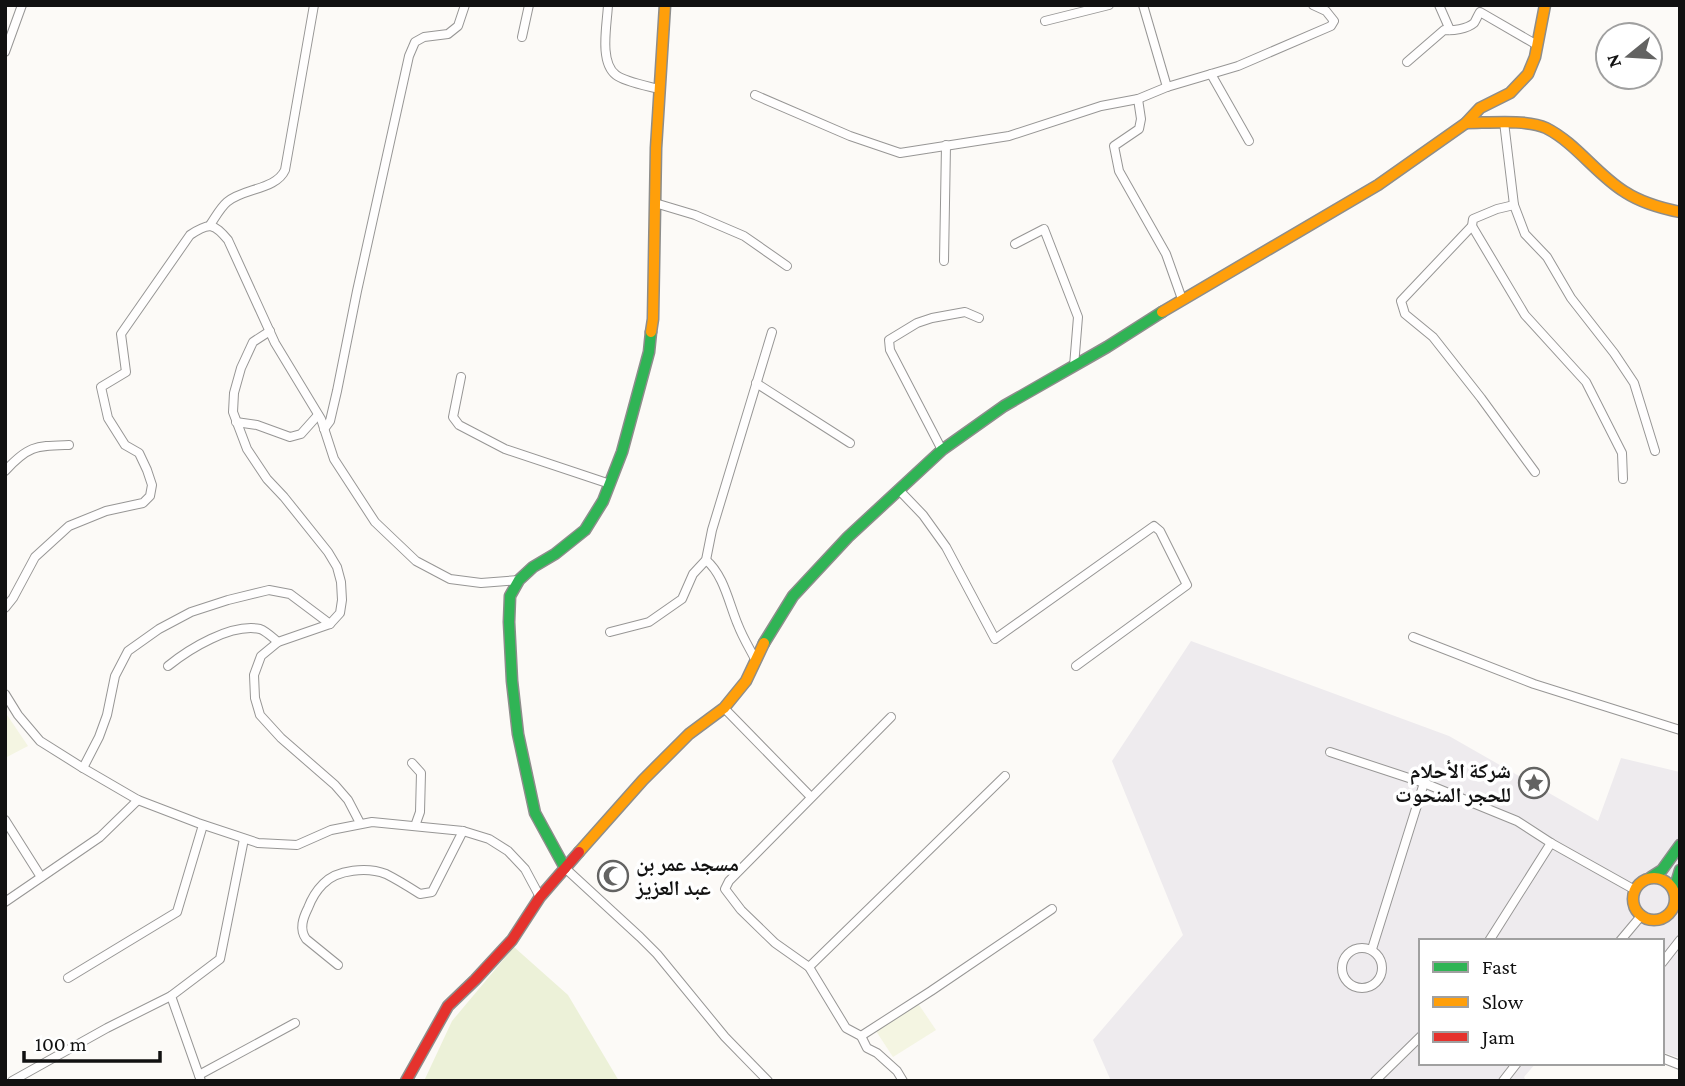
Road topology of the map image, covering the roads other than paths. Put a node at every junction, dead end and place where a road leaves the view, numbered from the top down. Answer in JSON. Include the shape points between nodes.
{"nodes":[{"id":1,"x":22,"y":5,"type":"edge"},
{"id":2,"x":314,"y":5,"type":"edge"},
{"id":3,"x":465,"y":5,"type":"edge"},
{"id":4,"x":529,"y":5,"type":"edge"},
{"id":5,"x":608,"y":5,"type":"edge"},
{"id":6,"x":666,"y":5,"type":"edge"},
{"id":7,"x":1109,"y":5,"type":"edge"},
{"id":8,"x":1143,"y":5,"type":"edge"},
{"id":9,"x":1313,"y":5,"type":"edge"},
{"id":10,"x":1439,"y":5,"type":"edge"},
{"id":11,"x":1545,"y":5,"type":"edge"},
{"id":12,"x":1045,"y":21,"type":"dead end"},
{"id":13,"x":1450,"y":30,"type":"junction"},
{"id":14,"x":522,"y":37,"type":"dead end"},
{"id":15,"x":1538,"y":45,"type":"junction"},
{"id":16,"x":5,"y":52,"type":"edge"},
{"id":17,"x":1407,"y":62,"type":"dead end"},
{"id":18,"x":1211,"y":74,"type":"junction"},
{"id":19,"x":1167,"y":88,"type":"junction"},
{"id":20,"x":659,"y":89,"type":"junction"},
{"id":21,"x":755,"y":95,"type":"dead end"},
{"id":22,"x":1138,"y":99,"type":"junction"},
{"id":23,"x":1466,"y":122,"type":"junction"},
{"id":24,"x":1504,"y":122,"type":"junction"},
{"id":25,"x":1248,"y":141,"type":"dead end"},
{"id":26,"x":946,"y":145,"type":"junction"},
{"id":27,"x":655,"y":203,"type":"junction"},
{"id":28,"x":1514,"y":205,"type":"junction"},
{"id":29,"x":1680,"y":212,"type":"edge"},
{"id":30,"x":210,"y":225,"type":"junction"},
{"id":31,"x":1472,"y":226,"type":"junction"},
{"id":32,"x":1015,"y":244,"type":"dead end"},
{"id":33,"x":944,"y":261,"type":"dead end"},
{"id":34,"x":787,"y":266,"type":"dead end"},
{"id":35,"x":1182,"y":299,"type":"junction"},
{"id":36,"x":979,"y":318,"type":"dead end"},
{"id":37,"x":270,"y":331,"type":"junction"},
{"id":38,"x":772,"y":332,"type":"dead end"},
{"id":39,"x":1074,"y":366,"type":"junction"},
{"id":40,"x":461,"y":377,"type":"dead end"},
{"id":41,"x":756,"y":383,"type":"junction"},
{"id":42,"x":318,"y":415,"type":"junction"},
{"id":43,"x":236,"y":422,"type":"junction"},
{"id":44,"x":324,"y":429,"type":"junction"},
{"id":45,"x":850,"y":443,"type":"dead end"},
{"id":46,"x":69,"y":445,"type":"dead end"},
{"id":47,"x":942,"y":450,"type":"junction"},
{"id":48,"x":1655,"y":452,"type":"dead end"},
{"id":49,"x":5,"y":471,"type":"edge"},
{"id":50,"x":1535,"y":472,"type":"dead end"},
{"id":51,"x":1623,"y":479,"type":"dead end"},
{"id":52,"x":610,"y":484,"type":"junction"},
{"id":53,"x":899,"y":490,"type":"junction"},
{"id":54,"x":705,"y":560,"type":"junction"},
{"id":55,"x":519,"y":580,"type":"junction"},
{"id":56,"x":5,"y":608,"type":"edge"},
{"id":57,"x":330,"y":624,"type":"junction"},
{"id":58,"x":610,"y":632,"type":"dead end"},
{"id":59,"x":1413,"y":637,"type":"dead end"},
{"id":60,"x":278,"y":642,"type":"junction"},
{"id":61,"x":756,"y":661,"type":"junction"},
{"id":62,"x":168,"y":666,"type":"dead end"},
{"id":63,"x":1076,"y":666,"type":"dead end"},
{"id":64,"x":5,"y":694,"type":"edge"},
{"id":65,"x":724,"y":708,"type":"junction"},
{"id":66,"x":891,"y":717,"type":"dead end"},
{"id":67,"x":1680,"y":730,"type":"edge"},
{"id":68,"x":1329,"y":752,"type":"dead end"},
{"id":69,"x":412,"y":763,"type":"dead end"},
{"id":70,"x":83,"y":768,"type":"junction"},
{"id":71,"x":1005,"y":776,"type":"dead end"},
{"id":72,"x":1424,"y":783,"type":"junction"},
{"id":73,"x":811,"y":797,"type":"junction"},
{"id":74,"x":138,"y":800,"type":"junction"},
{"id":75,"x":5,"y":820,"type":"edge"},
{"id":76,"x":360,"y":823,"type":"junction"},
{"id":77,"x":203,"y":825,"type":"junction"},
{"id":78,"x":415,"y":826,"type":"junction"},
{"id":79,"x":463,"y":831,"type":"junction"},
{"id":80,"x":244,"y":839,"type":"junction"},
{"id":81,"x":1551,"y":844,"type":"junction"},
{"id":82,"x":1680,"y":845,"type":"edge"},
{"id":83,"x":565,"y":868,"type":"junction"},
{"id":84,"x":1680,"y":870,"type":"edge"},
{"id":85,"x":41,"y":877,"type":"junction"},
{"id":86,"x":1651,"y":877,"type":"junction"},
{"id":87,"x":1635,"y":890,"type":"junction"},
{"id":88,"x":1677,"y":896,"type":"edge"},
{"id":89,"x":540,"y":897,"type":"junction"},
{"id":90,"x":5,"y":902,"type":"edge"},
{"id":91,"x":1052,"y":909,"type":"dead end"},
{"id":92,"x":1641,"y":916,"type":"junction"},
{"id":93,"x":1668,"y":916,"type":"junction"},
{"id":94,"x":1680,"y":919,"type":"edge"},
{"id":95,"x":1490,"y":939,"type":"edge"},
{"id":96,"x":1622,"y":939,"type":"edge"},
{"id":97,"x":1680,"y":940,"type":"edge"},
{"id":98,"x":1372,"y":949,"type":"junction"},
{"id":99,"x":1664,"y":960,"type":"edge"},
{"id":100,"x":338,"y":965,"type":"dead end"},
{"id":101,"x":809,"y":967,"type":"junction"},
{"id":102,"x":68,"y":978,"type":"dead end"},
{"id":103,"x":171,"y":996,"type":"junction"},
{"id":104,"x":295,"y":1023,"type":"dead end"},
{"id":105,"x":861,"y":1036,"type":"junction"},
{"id":106,"x":1419,"y":1038,"type":"edge"},
{"id":107,"x":1515,"y":1065,"type":"edge"},
{"id":108,"x":200,"y":1078,"type":"edge"},
{"id":109,"x":12,"y":1081,"type":"edge"},
{"id":110,"x":406,"y":1081,"type":"edge"},
{"id":111,"x":768,"y":1081,"type":"edge"},
{"id":112,"x":903,"y":1081,"type":"edge"},
{"id":113,"x":1375,"y":1081,"type":"edge"},
{"id":114,"x":1503,"y":1081,"type":"edge"}],
"edges":[{"from":1,"to":16,"type":"street"},
{"from":2,"to":30,"type":"street","via":[[282,177],[227,202]]},
{"from":3,"to":44,"type":"street","via":[[458,26],[448,34],[415,42],[409,56],[337,391]]},
{"from":4,"to":14,"type":"street"},
{"from":5,"to":20,"type":"street","via":[[605,53],[609,67],[618,77]]},
{"from":6,"to":20,"type":"street"},
{"from":7,"to":12,"type":"street"},
{"from":8,"to":19,"type":"street"},
{"from":9,"to":18,"type":"street","via":[[1334,21],[1331,26]]},
{"from":10,"to":13,"type":"street"},
{"from":11,"to":15,"type":"street"},
{"from":13,"to":15,"type":"street","via":[[1474,23],[1480,12]]},
{"from":13,"to":17,"type":"street","via":[[1444,30]]},
{"from":15,"to":23,"type":"street","via":[[1520,84]]},
{"from":18,"to":19,"type":"street"},
{"from":18,"to":25,"type":"street"},
{"from":19,"to":22,"type":"street"},
{"from":20,"to":27,"type":"street"},
{"from":21,"to":26,"type":"street","via":[[900,153]]},
{"from":22,"to":26,"type":"street","via":[[1009,136]]},
{"from":22,"to":35,"type":"street","via":[[1139,128],[1114,146],[1119,171],[1166,254]]},
{"from":23,"to":24,"type":"street"},
{"from":23,"to":35,"type":"street","via":[[1377,185]]},
{"from":24,"to":28,"type":"street"},
{"from":24,"to":29,"type":"street","via":[[1544,127],[1624,192],[1652,206]]},
{"from":26,"to":33,"type":"street"},
{"from":27,"to":34,"type":"street","via":[[744,236]]},
{"from":27,"to":52,"type":"street","via":[[649,352]]},
{"from":28,"to":31,"type":"street","via":[[1473,219]]},
{"from":28,"to":48,"type":"street","via":[[1525,234],[1547,257],[1571,298],[1634,383]]},
{"from":30,"to":37,"type":"street","via":[[228,240]]},
{"from":30,"to":56,"type":"street","via":[[190,235],[131,318],[121,334],[126,372],[100,387],[108,418],[148,470],[150,496],[142,503],[69,526],[35,557]]},
{"from":31,"to":50,"type":"street","via":[[1401,301],[1405,314],[1433,337]]},
{"from":31,"to":51,"type":"street","via":[[1525,315],[1586,382],[1622,453]]},
{"from":32,"to":39,"type":"street","via":[[1044,229],[1078,317]]},
{"from":35,"to":39,"type":"street"},
{"from":36,"to":47,"type":"street","via":[[965,312],[932,318],[889,340]]},
{"from":37,"to":42,"type":"street"},
{"from":37,"to":43,"type":"street","via":[[253,342],[241,368],[234,393]]},
{"from":38,"to":41,"type":"street"},
{"from":39,"to":47,"type":"street","via":[[1004,406]]},
{"from":40,"to":52,"type":"street","via":[[453,417],[459,425],[505,449]]},
{"from":41,"to":45,"type":"street"},
{"from":41,"to":54,"type":"street"},
{"from":42,"to":43,"type":"street","via":[[301,434],[290,437]]},
{"from":42,"to":44,"type":"street"},
{"from":43,"to":57,"type":"street","via":[[267,479],[337,566],[342,600],[340,613]]},
{"from":44,"to":55,"type":"street","via":[[334,459],[369,514],[416,561],[450,579],[481,583]]},
{"from":46,"to":49,"type":"street","via":[[38,446]]},
{"from":47,"to":53,"type":"street"},
{"from":52,"to":55,"type":"street","via":[[585,530]]},
{"from":53,"to":61,"type":"street","via":[[793,596]]},
{"from":53,"to":63,"type":"street","via":[[946,547],[995,639],[1154,526],[1160,531],[1186,585]]},
{"from":54,"to":58,"type":"street","via":[[682,599],[649,622]]},
{"from":54,"to":61,"type":"street","via":[[723,584]]},
{"from":55,"to":83,"type":"street","via":[[510,596],[509,622],[517,734],[535,813]]},
{"from":57,"to":60,"type":"street"},
{"from":57,"to":70,"type":"street","via":[[290,594],[269,590],[191,612],[159,629],[128,651],[115,676],[99,737]]},
{"from":59,"to":67,"type":"street","via":[[1534,684]]},
{"from":60,"to":62,"type":"street","via":[[262,629],[241,629],[212,638]]},
{"from":60,"to":76,"type":"street","via":[[261,656],[254,675],[260,715],[335,785]]},
{"from":61,"to":65,"type":"street"},
{"from":64,"to":70,"type":"street","via":[[40,741]]},
{"from":65,"to":73,"type":"street"},
{"from":65,"to":83,"type":"street","via":[[679,743]]},
{"from":66,"to":73,"type":"street"},
{"from":68,"to":72,"type":"street"},
{"from":69,"to":78,"type":"street","via":[[421,773]]},
{"from":70,"to":74,"type":"street"},
{"from":71,"to":101,"type":"street"},
{"from":72,"to":81,"type":"street","via":[[1517,821]]},
{"from":72,"to":98,"type":"street"},
{"from":73,"to":101,"type":"street","via":[[725,890],[775,943]]},
{"from":74,"to":77,"type":"street"},
{"from":74,"to":85,"type":"street","via":[[100,836]]},
{"from":75,"to":85,"type":"street"},
{"from":76,"to":78,"type":"street"},
{"from":76,"to":80,"type":"street","via":[[297,845]]},
{"from":77,"to":80,"type":"street"},
{"from":77,"to":102,"type":"street","via":[[177,912]]},
{"from":78,"to":79,"type":"street"},
{"from":79,"to":89,"type":"street","via":[[508,851],[525,869]]},
{"from":79,"to":100,"type":"street","via":[[432,892],[420,894],[370,871],[351,871],[322,885],[309,906],[302,934]]},
{"from":80,"to":103,"type":"street","via":[[220,959]]},
{"from":81,"to":87,"type":"street"},
{"from":81,"to":95,"type":"street"},
{"from":82,"to":86,"type":"street"},
{"from":83,"to":89,"type":"street"},
{"from":83,"to":111,"type":"street","via":[[648,946]]},
{"from":84,"to":88,"type":"street"},
{"from":85,"to":90,"type":"street"},
{"from":86,"to":87,"type":"street"},
{"from":86,"to":88,"type":"street","via":[[1665,880]]},
{"from":87,"to":92,"type":"street","via":[[1634,904]]},
{"from":88,"to":93,"type":"street"},
{"from":89,"to":110,"type":"street","via":[[512,940],[448,1006]]},
{"from":91,"to":105,"type":"street"},
{"from":92,"to":93,"type":"street","via":[[1654,920]]},
{"from":92,"to":96,"type":"street"},
{"from":93,"to":94,"type":"street"},
{"from":97,"to":99,"type":"street"},
{"from":98,"to":98,"type":"street","via":[[1359,947],[1344,959],[1345,979],[1356,987],[1369,987],[1380,979],[1383,965]]},
{"from":101,"to":105,"type":"street","via":[[846,1028]]},
{"from":103,"to":108,"type":"street"},
{"from":103,"to":109,"type":"street"},
{"from":104,"to":108,"type":"street"},
{"from":105,"to":112,"type":"street","via":[[867,1048]]},
{"from":106,"to":113,"type":"street"},
{"from":107,"to":114,"type":"street"}]}
